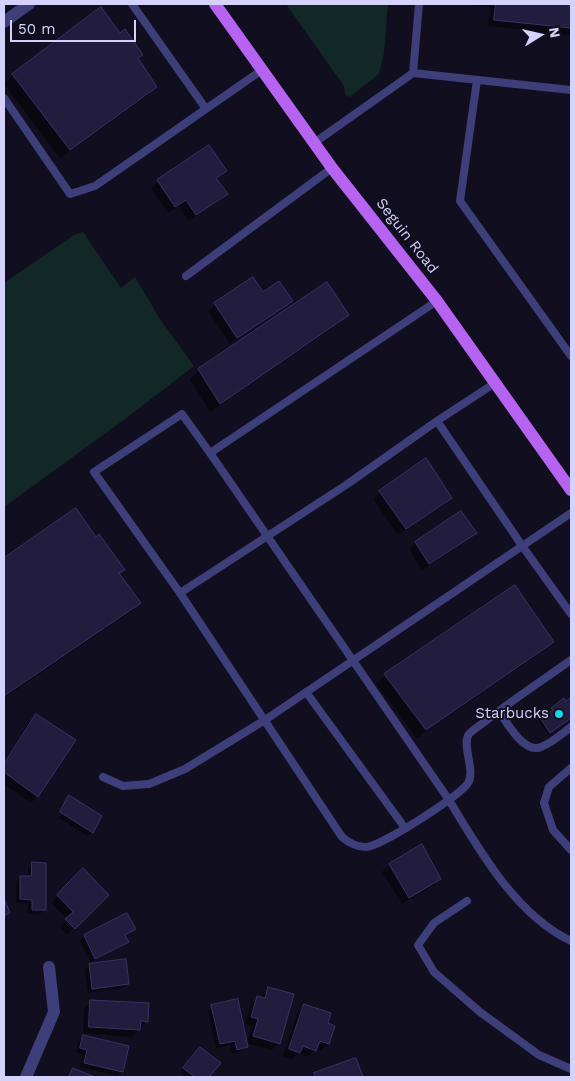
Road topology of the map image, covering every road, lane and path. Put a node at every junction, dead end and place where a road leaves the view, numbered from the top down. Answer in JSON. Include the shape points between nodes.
{"nodes":[{"id":1,"x":29,"y":4,"type":"edge"},
{"id":2,"x":132,"y":4,"type":"edge"},
{"id":3,"x":215,"y":4,"type":"edge"},
{"id":4,"x":420,"y":4,"type":"edge"},
{"id":5,"x":4,"y":22,"type":"edge"},
{"id":6,"x":262,"y":70,"type":"junction"},
{"id":7,"x":413,"y":72,"type":"junction"},
{"id":8,"x":477,"y":80,"type":"junction"},
{"id":9,"x":571,"y":90,"type":"edge"},
{"id":10,"x":4,"y":98,"type":"edge"},
{"id":11,"x":206,"y":109,"type":"junction"},
{"id":12,"x":314,"y":143,"type":"junction"},
{"id":13,"x":332,"y":168,"type":"junction"},
{"id":14,"x":186,"y":276,"type":"dead end"},
{"id":15,"x":437,"y":300,"type":"junction"},
{"id":16,"x":571,"y":356,"type":"edge"},
{"id":17,"x":495,"y":383,"type":"junction"},
{"id":18,"x":437,"y":421,"type":"junction"},
{"id":19,"x":210,"y":453,"type":"junction"},
{"id":20,"x":571,"y":490,"type":"edge"},
{"id":21,"x":571,"y":513,"type":"edge"},
{"id":22,"x":267,"y":536,"type":"junction"},
{"id":23,"x":523,"y":547,"type":"junction"},
{"id":24,"x":180,"y":593,"type":"junction"},
{"id":25,"x":571,"y":614,"type":"edge"},
{"id":26,"x":571,"y":660,"type":"edge"},
{"id":27,"x":352,"y":661,"type":"junction"},
{"id":28,"x":306,"y":692,"type":"junction"},
{"id":29,"x":499,"y":711,"type":"junction"},
{"id":30,"x":265,"y":720,"type":"junction"},
{"id":31,"x":571,"y":728,"type":"edge"},
{"id":32,"x":571,"y":768,"type":"edge"},
{"id":33,"x":103,"y":777,"type":"dead end"},
{"id":34,"x":449,"y":800,"type":"junction"},
{"id":35,"x":405,"y":828,"type":"junction"},
{"id":36,"x":571,"y":850,"type":"edge"},
{"id":37,"x":467,"y":901,"type":"dead end"},
{"id":38,"x":571,"y":941,"type":"edge"},
{"id":39,"x":49,"y":967,"type":"dead end"},
{"id":40,"x":571,"y":1069,"type":"edge"},
{"id":41,"x":26,"y":1077,"type":"edge"}],
"edges":[{"from":1,"to":5,"type":"street"},
{"from":2,"to":11,"type":"lane"},
{"from":3,"to":6,"type":"main road","name":"Seguin Road"},
{"from":4,"to":7,"type":"lane"},
{"from":6,"to":11,"type":"lane"},
{"from":6,"to":12,"type":"main road","name":"Seguin Road"},
{"from":7,"to":8,"type":"lane"},
{"from":7,"to":12,"type":"lane"},
{"from":8,"to":9,"type":"lane"},
{"from":8,"to":16,"type":"lane","via":[[460,201]]},
{"from":10,"to":11,"type":"lane","via":[[70,194],[95,186]]},
{"from":12,"to":13,"type":"main road","name":"Seguin Road"},
{"from":13,"to":14,"type":"lane"},
{"from":13,"to":15,"type":"main road","name":"Seguin Road"},
{"from":15,"to":17,"type":"main road","name":"Seguin Road"},
{"from":15,"to":19,"type":"lane"},
{"from":17,"to":18,"type":"lane"},
{"from":17,"to":20,"type":"main road","name":"Seguin Road"},
{"from":18,"to":22,"type":"lane"},
{"from":18,"to":23,"type":"lane"},
{"from":19,"to":22,"type":"lane"},
{"from":19,"to":24,"type":"lane","via":[[182,414],[94,472]]},
{"from":21,"to":23,"type":"lane"},
{"from":22,"to":24,"type":"lane"},
{"from":22,"to":27,"type":"lane"},
{"from":23,"to":25,"type":"lane"},
{"from":23,"to":27,"type":"lane"},
{"from":24,"to":30,"type":"lane"},
{"from":26,"to":29,"type":"lane"},
{"from":27,"to":28,"type":"lane"},
{"from":27,"to":34,"type":"lane"},
{"from":28,"to":30,"type":"lane"},
{"from":28,"to":35,"type":"lane"},
{"from":29,"to":31,"type":"lane","via":[[520,740],[536,749]]},
{"from":29,"to":34,"type":"lane","via":[[469,734],[468,782]]},
{"from":30,"to":33,"type":"lane","via":[[185,769],[149,784],[122,786]]},
{"from":30,"to":35,"type":"lane","via":[[349,843],[366,847],[375,845]]},
{"from":32,"to":36,"type":"lane","via":[[549,787],[544,804],[553,830]]},
{"from":34,"to":35,"type":"lane"},
{"from":34,"to":38,"type":"lane","via":[[526,910]]},
{"from":37,"to":40,"type":"lane","via":[[434,923],[418,945],[434,972],[480,1012],[539,1055]]},
{"from":39,"to":41,"type":"street","via":[[54,1012]]}]}
